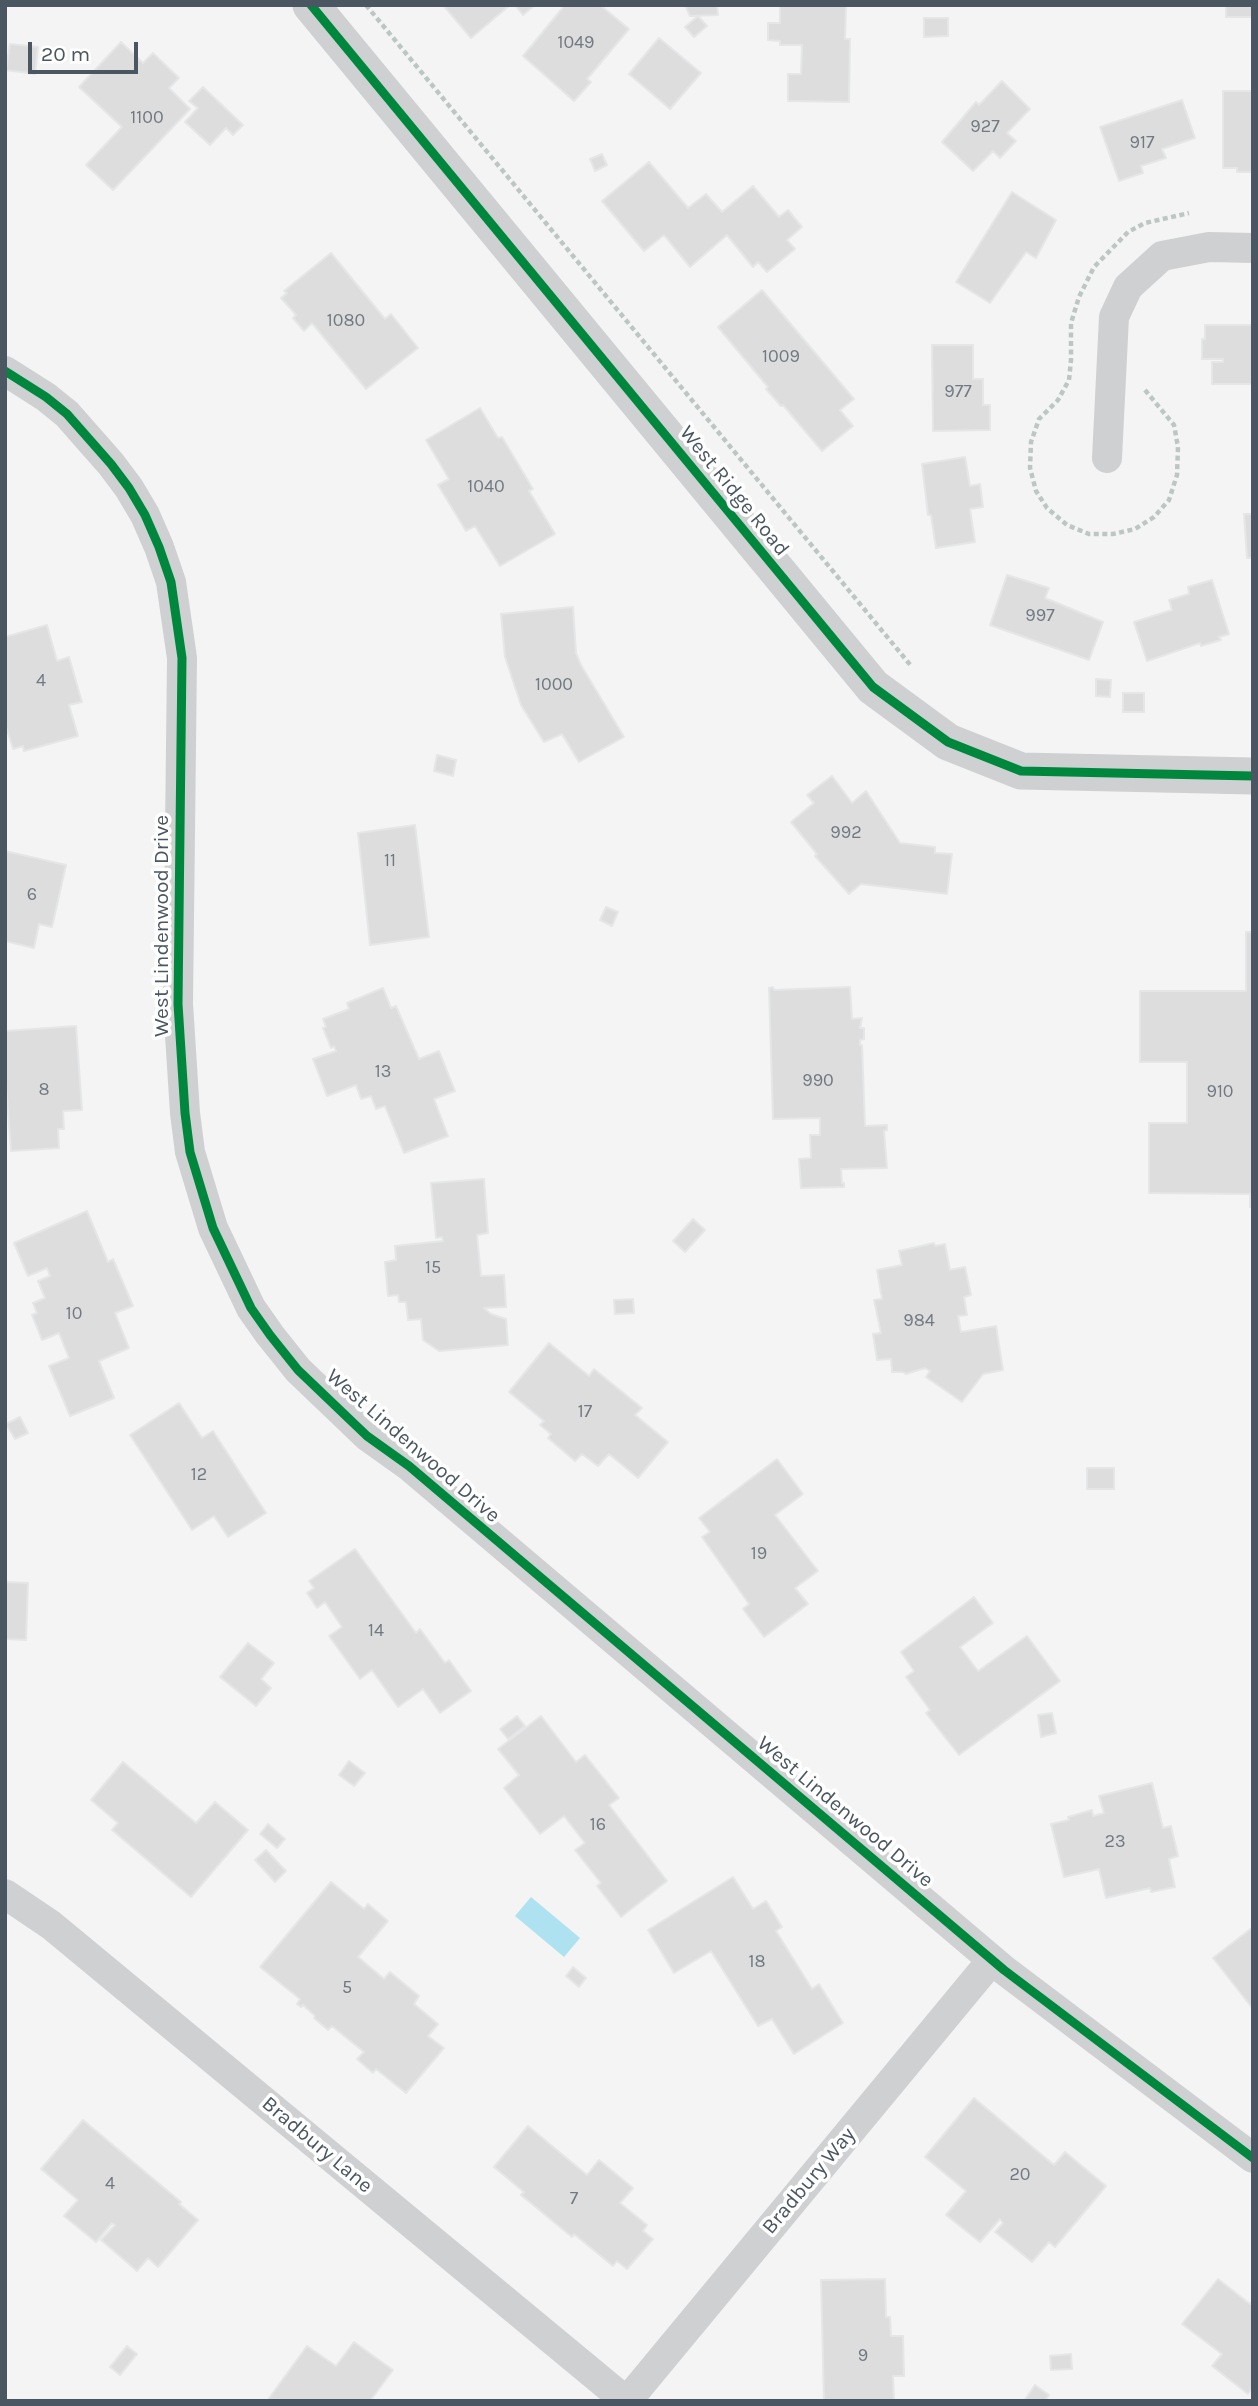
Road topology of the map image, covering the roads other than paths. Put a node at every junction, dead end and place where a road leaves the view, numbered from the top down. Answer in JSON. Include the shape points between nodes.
{"nodes":[{"id":1,"x":311,"y":5,"type":"edge"},
{"id":2,"x":1253,"y":248,"type":"edge"},
{"id":3,"x":5,"y":371,"type":"edge"},
{"id":4,"x":1107,"y":458,"type":"dead end"},
{"id":5,"x":1253,"y":776,"type":"edge"},
{"id":6,"x":5,"y":1895,"type":"edge"},
{"id":7,"x":992,"y":1961,"type":"junction"},
{"id":8,"x":1253,"y":2158,"type":"edge"},
{"id":9,"x":626,"y":2401,"type":"edge"}],
"edges":[{"from":1,"to":5,"type":"street","name":"West Ridge Road","via":[[873,687],[948,742],[1021,771]]},
{"from":2,"to":4,"type":"street","via":[[1209,247],[1162,256],[1128,286],[1114,317]]},
{"from":3,"to":7,"type":"street","name":"West Lindenwood Drive","via":[[67,415],[130,488],[171,582],[182,658],[177,1004],[185,1113],[195,1172],[213,1228],[251,1308],[298,1370],[368,1436],[420,1475]]},
{"from":6,"to":9,"type":"street","name":"Bradbury Lane","via":[[51,1925]]},
{"from":7,"to":8,"type":"street","name":"West Lindenwood Drive"},
{"from":7,"to":9,"type":"street","name":"Bradbury Way"}]}
